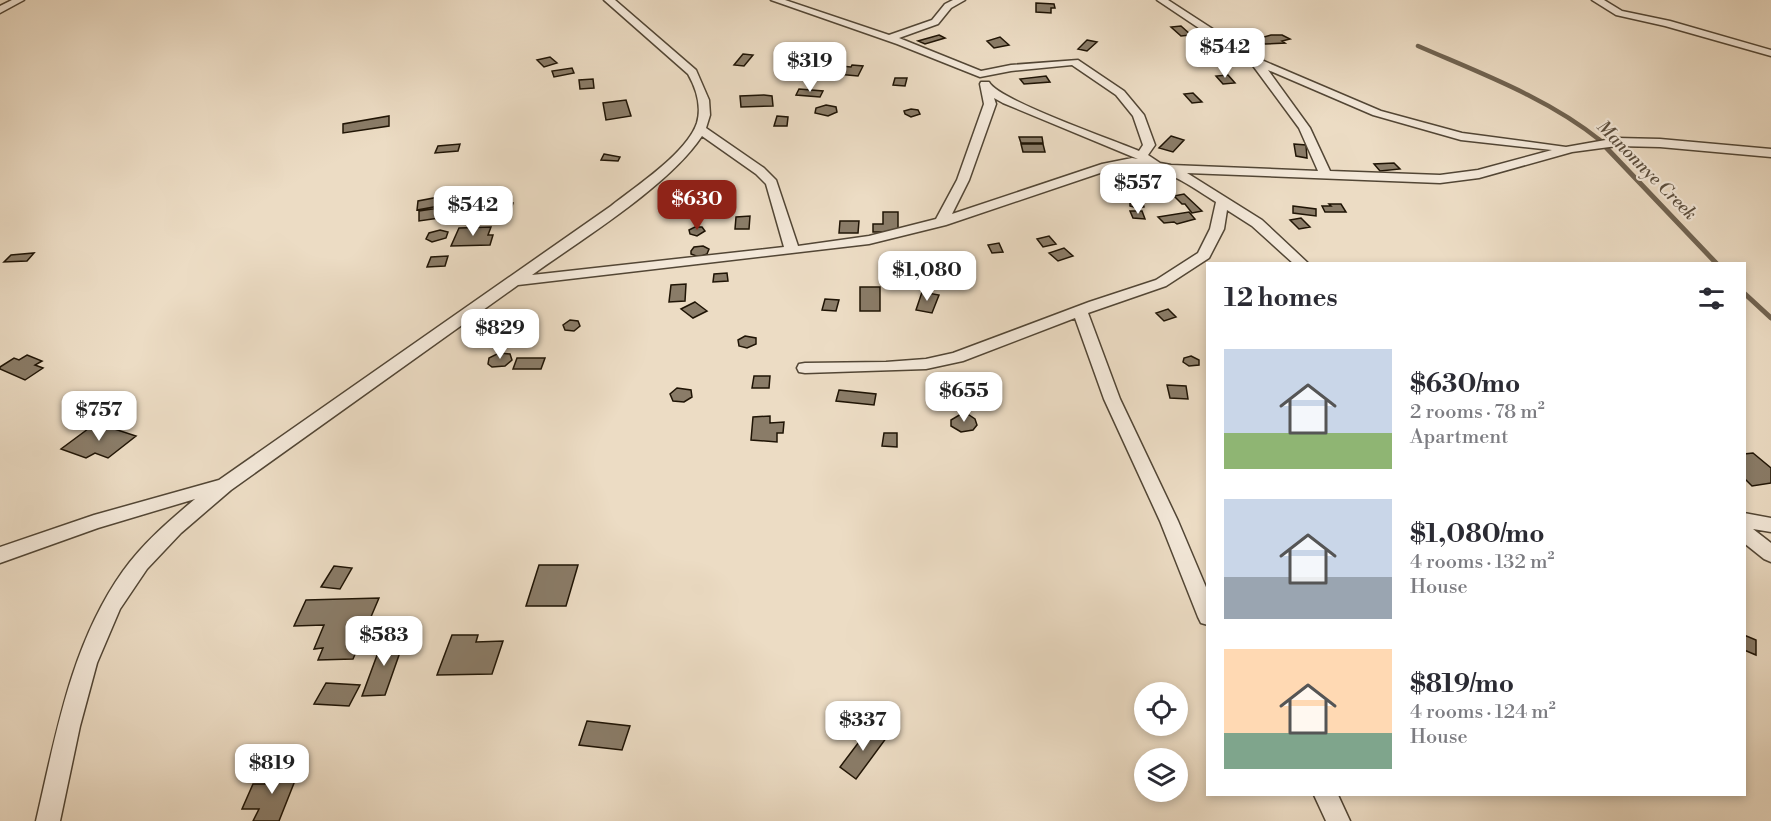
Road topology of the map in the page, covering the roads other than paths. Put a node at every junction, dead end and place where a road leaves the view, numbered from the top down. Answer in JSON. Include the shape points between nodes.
{"nodes":[{"id":1,"x":19,"y":0,"type":"edge"},
{"id":2,"x":609,"y":0,"type":"edge"},
{"id":3,"x":776,"y":0,"type":"edge"},
{"id":4,"x":960,"y":0,"type":"edge"},
{"id":5,"x":1162,"y":0,"type":"edge"},
{"id":6,"x":1597,"y":0,"type":"edge"},
{"id":7,"x":0,"y":10,"type":"edge"},
{"id":8,"x":890,"y":38,"type":"junction"},
{"id":9,"x":1771,"y":53,"type":"edge"},
{"id":10,"x":1256,"y":61,"type":"junction"},
{"id":11,"x":980,"y":74,"type":"junction"},
{"id":12,"x":988,"y":89,"type":"junction"},
{"id":13,"x":700,"y":129,"type":"junction"},
{"id":14,"x":1571,"y":149,"type":"junction"},
{"id":15,"x":1771,"y":153,"type":"edge"},
{"id":16,"x":1141,"y":156,"type":"junction"},
{"id":17,"x":1155,"y":165,"type":"junction"},
{"id":18,"x":1171,"y":169,"type":"junction"},
{"id":19,"x":1326,"y":176,"type":"junction"},
{"id":20,"x":1222,"y":202,"type":"junction"},
{"id":21,"x":941,"y":222,"type":"junction"},
{"id":22,"x":792,"y":249,"type":"junction"},
{"id":23,"x":1300,"y":262,"type":"edge"},
{"id":24,"x":516,"y":281,"type":"junction"},
{"id":25,"x":1080,"y":311,"type":"junction"},
{"id":26,"x":805,"y":368,"type":"dead end"},
{"id":27,"x":225,"y":484,"type":"junction"},
{"id":28,"x":1746,"y":520,"type":"edge"},
{"id":29,"x":1771,"y":525,"type":"edge"},
{"id":30,"x":1746,"y":534,"type":"edge"},
{"id":31,"x":1771,"y":554,"type":"edge"},
{"id":32,"x":0,"y":555,"type":"edge"},
{"id":33,"x":1206,"y":612,"type":"edge"},
{"id":34,"x":1326,"y":796,"type":"edge"},
{"id":35,"x":48,"y":821,"type":"edge"},
{"id":36,"x":1338,"y":821,"type":"edge"}],
"edges":[{"from":1,"to":7,"type":"street"},
{"from":2,"to":13,"type":"street","via":[[692,72],[704,100]]},
{"from":3,"to":8,"type":"street"},
{"from":4,"to":8,"type":"street","via":[[948,6],[935,22]]},
{"from":5,"to":10,"type":"street"},
{"from":6,"to":9,"type":"street","via":[[1620,13]]},
{"from":8,"to":11,"type":"street"},
{"from":10,"to":14,"type":"street","via":[[1394,118],[1461,136]]},
{"from":10,"to":19,"type":"street","via":[[1297,115],[1317,148]]},
{"from":11,"to":12,"type":"street"},
{"from":11,"to":16,"type":"street","via":[[1064,62],[1079,64],[1120,93],[1138,115],[1149,145]]},
{"from":12,"to":16,"type":"street","via":[[1007,101]]},
{"from":12,"to":21,"type":"street","via":[[990,104],[963,180]]},
{"from":13,"to":22,"type":"street","via":[[772,183]]},
{"from":13,"to":24,"type":"street","via":[[665,168],[616,209]]},
{"from":14,"to":15,"type":"street","via":[[1617,142]]},
{"from":14,"to":19,"type":"street","via":[[1450,178]]},
{"from":16,"to":17,"type":"street"},
{"from":17,"to":18,"type":"street"},
{"from":17,"to":21,"type":"street","via":[[1132,162],[1107,167]]},
{"from":18,"to":19,"type":"street"},
{"from":18,"to":20,"type":"street"},
{"from":20,"to":23,"type":"street","via":[[1257,223]]},
{"from":20,"to":25,"type":"street","via":[[1217,229],[1204,255],[1161,283]]},
{"from":21,"to":22,"type":"street","via":[[869,240]]},
{"from":22,"to":24,"type":"street"},
{"from":24,"to":27,"type":"street"},
{"from":25,"to":26,"type":"street","via":[[957,357],[926,364]]},
{"from":25,"to":33,"type":"street","via":[[1112,399]]},
{"from":27,"to":32,"type":"street","via":[[93,522]]},
{"from":27,"to":35,"type":"street","via":[[177,525],[130,576],[100,625],[84,664]]},
{"from":28,"to":29,"type":"street"},
{"from":30,"to":31,"type":"street"},
{"from":34,"to":36,"type":"street"}]}
